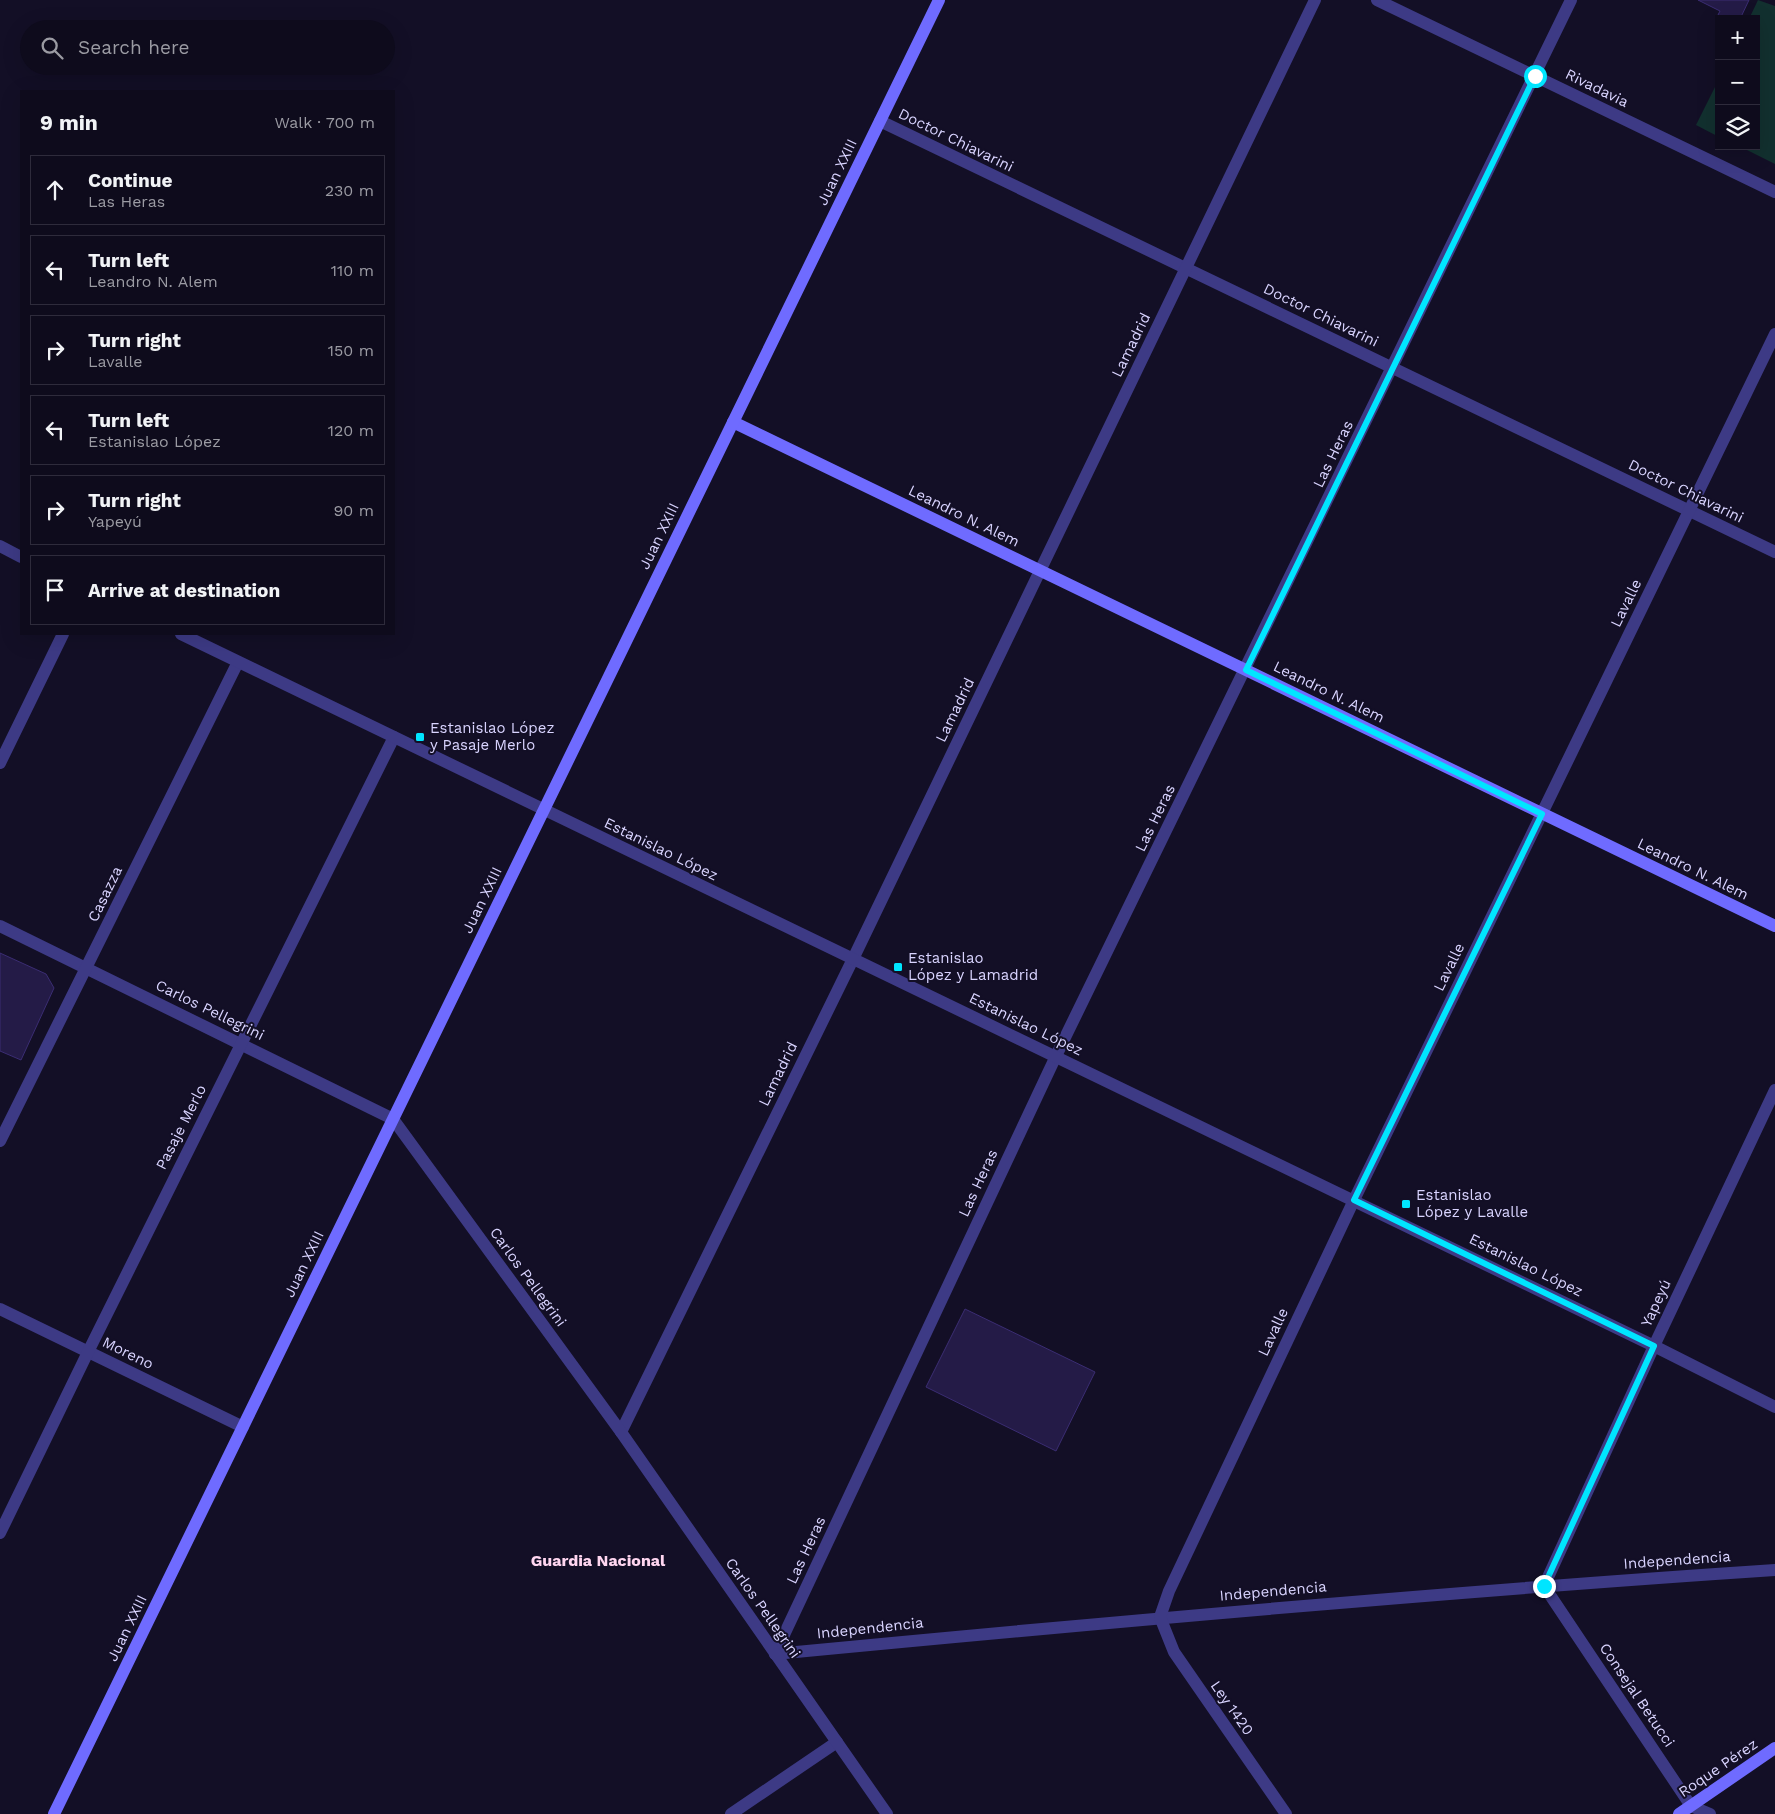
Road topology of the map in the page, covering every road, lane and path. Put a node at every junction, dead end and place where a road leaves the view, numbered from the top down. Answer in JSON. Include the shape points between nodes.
{"nodes":[{"id":1,"x":939,"y":0,"type":"edge"},
{"id":2,"x":1315,"y":0,"type":"edge"},
{"id":3,"x":1377,"y":0,"type":"edge"},
{"id":4,"x":1571,"y":0,"type":"edge"},
{"id":5,"x":1535,"y":76,"type":"junction"},
{"id":6,"x":880,"y":121,"type":"junction"},
{"id":7,"x":1775,"y":192,"type":"edge"},
{"id":8,"x":1186,"y":268,"type":"junction"},
{"id":9,"x":1775,"y":334,"type":"edge"},
{"id":10,"x":1393,"y":368,"type":"junction"},
{"id":11,"x":733,"y":422,"type":"junction"},
{"id":12,"x":1689,"y":510,"type":"junction"},
{"id":13,"x":0,"y":546,"type":"edge"},
{"id":14,"x":1775,"y":552,"type":"edge"},
{"id":15,"x":20,"y":556,"type":"edge"},
{"id":16,"x":1040,"y":571,"type":"junction"},
{"id":17,"x":63,"y":635,"type":"edge"},
{"id":18,"x":183,"y":635,"type":"edge"},
{"id":19,"x":238,"y":662,"type":"junction"},
{"id":20,"x":1246,"y":670,"type":"junction"},
{"id":21,"x":394,"y":737,"type":"junction"},
{"id":22,"x":0,"y":762,"type":"edge"},
{"id":23,"x":544,"y":810,"type":"junction"},
{"id":24,"x":1542,"y":814,"type":"junction"},
{"id":25,"x":0,"y":926,"type":"edge"},
{"id":26,"x":1775,"y":926,"type":"edge"},
{"id":27,"x":853,"y":959,"type":"junction"},
{"id":28,"x":86,"y":968,"type":"junction"},
{"id":29,"x":241,"y":1044,"type":"junction"},
{"id":30,"x":1056,"y":1056,"type":"junction"},
{"id":31,"x":1775,"y":1090,"type":"edge"},
{"id":32,"x":393,"y":1119,"type":"junction"},
{"id":33,"x":0,"y":1141,"type":"edge"},
{"id":34,"x":1354,"y":1200,"type":"junction"},
{"id":35,"x":0,"y":1309,"type":"edge"},
{"id":36,"x":1654,"y":1346,"type":"junction"},
{"id":37,"x":88,"y":1352,"type":"junction"},
{"id":38,"x":1775,"y":1407,"type":"edge"},
{"id":39,"x":243,"y":1427,"type":"junction"},
{"id":40,"x":621,"y":1432,"type":"junction"},
{"id":41,"x":0,"y":1534,"type":"edge"},
{"id":42,"x":1775,"y":1570,"type":"edge"},
{"id":43,"x":1544,"y":1586,"type":"junction"},
{"id":44,"x":1160,"y":1617,"type":"junction"},
{"id":45,"x":775,"y":1654,"type":"junction"},
{"id":46,"x":837,"y":1742,"type":"junction"},
{"id":47,"x":1775,"y":1748,"type":"edge"},
{"id":48,"x":1691,"y":1806,"type":"junction"},
{"id":49,"x":54,"y":1814,"type":"edge"},
{"id":50,"x":730,"y":1814,"type":"edge"},
{"id":51,"x":887,"y":1814,"type":"edge"},
{"id":52,"x":1286,"y":1814,"type":"edge"},
{"id":53,"x":1679,"y":1814,"type":"edge"},
{"id":54,"x":1710,"y":1814,"type":"edge"}],
"edges":[{"from":1,"to":6,"type":"main road","name":"Juan XXIII"},
{"from":2,"to":8,"type":"street","name":"Lamadrid"},
{"from":3,"to":5,"type":"street","name":"Rivadavia"},
{"from":4,"to":5,"type":"street","name":"Las Heras"},
{"from":5,"to":7,"type":"street","name":"Rivadavia"},
{"from":5,"to":10,"type":"street","name":"Las Heras"},
{"from":6,"to":8,"type":"street","name":"Doctor Chiavarini"},
{"from":6,"to":11,"type":"main road","name":"Juan XXIII"},
{"from":8,"to":10,"type":"street","name":"Doctor Chiavarini"},
{"from":8,"to":16,"type":"street","name":"Lamadrid"},
{"from":9,"to":12,"type":"street","name":"Lavalle"},
{"from":10,"to":12,"type":"street","name":"Doctor Chiavarini"},
{"from":10,"to":20,"type":"street","name":"Las Heras"},
{"from":11,"to":16,"type":"main road","name":"Leandro N. Alem"},
{"from":11,"to":23,"type":"main road","name":"Juan XXIII"},
{"from":12,"to":14,"type":"street","name":"Doctor Chiavarini"},
{"from":12,"to":24,"type":"street","name":"Lavalle"},
{"from":13,"to":15,"type":"street"},
{"from":16,"to":20,"type":"main road","name":"Leandro N. Alem"},
{"from":16,"to":27,"type":"street","name":"Lamadrid"},
{"from":17,"to":22,"type":"street"},
{"from":18,"to":19,"type":"street","name":"Estanislao López"},
{"from":19,"to":21,"type":"street","name":"Estanislao López"},
{"from":19,"to":28,"type":"street","name":"Casazza"},
{"from":20,"to":24,"type":"main road","name":"Leandro N. Alem"},
{"from":20,"to":30,"type":"street","name":"Las Heras"},
{"from":21,"to":23,"type":"street","name":"Estanislao López"},
{"from":21,"to":29,"type":"street","name":"Pasaje Merlo"},
{"from":23,"to":27,"type":"street","name":"Estanislao López"},
{"from":23,"to":32,"type":"main road","name":"Juan XXIII"},
{"from":24,"to":26,"type":"main road","name":"Leandro N. Alem"},
{"from":24,"to":34,"type":"street","name":"Lavalle"},
{"from":25,"to":28,"type":"street","name":"Carlos Pellegrini"},
{"from":27,"to":30,"type":"street","name":"Estanislao López"},
{"from":27,"to":40,"type":"street","name":"Lamadrid"},
{"from":28,"to":29,"type":"street","name":"Carlos Pellegrini"},
{"from":28,"to":33,"type":"street","name":"Casazza"},
{"from":29,"to":32,"type":"street","name":"Carlos Pellegrini"},
{"from":29,"to":37,"type":"street","name":"Pasaje Merlo"},
{"from":30,"to":34,"type":"street","name":"Estanislao López"},
{"from":30,"to":45,"type":"street","name":"Las Heras"},
{"from":31,"to":36,"type":"street","name":"Yapeyú"},
{"from":32,"to":39,"type":"main road","name":"Juan XXIII"},
{"from":32,"to":40,"type":"street","name":"Carlos Pellegrini"},
{"from":34,"to":36,"type":"street","name":"Estanislao López"},
{"from":34,"to":44,"type":"street","name":"Lavalle","via":[[1173,1582]]},
{"from":35,"to":37,"type":"street","name":"Moreno"},
{"from":36,"to":38,"type":"street","name":"Estanislao López"},
{"from":36,"to":43,"type":"street","name":"Yapeyú"},
{"from":37,"to":39,"type":"street","name":"Moreno"},
{"from":37,"to":41,"type":"street","name":"Pasaje Merlo"},
{"from":39,"to":49,"type":"main road","name":"Juan XXIII"},
{"from":40,"to":45,"type":"street","name":"Carlos Pellegrini"},
{"from":42,"to":43,"type":"street","name":"Independencia"},
{"from":43,"to":44,"type":"street","name":"Independencia"},
{"from":43,"to":48,"type":"street","name":"Consejal Betucci"},
{"from":44,"to":45,"type":"street","name":"Independencia"},
{"from":44,"to":52,"type":"street","name":"Ley 1420","via":[[1174,1652]]},
{"from":45,"to":46,"type":"street","name":"Carlos Pellegrini"},
{"from":46,"to":50,"type":"street"},
{"from":46,"to":51,"type":"street","name":"Carlos Pellegrini"},
{"from":47,"to":48,"type":"main road","name":"Roque Pérez"},
{"from":48,"to":53,"type":"main road","name":"Roque Pérez"},
{"from":48,"to":54,"type":"street"}]}
